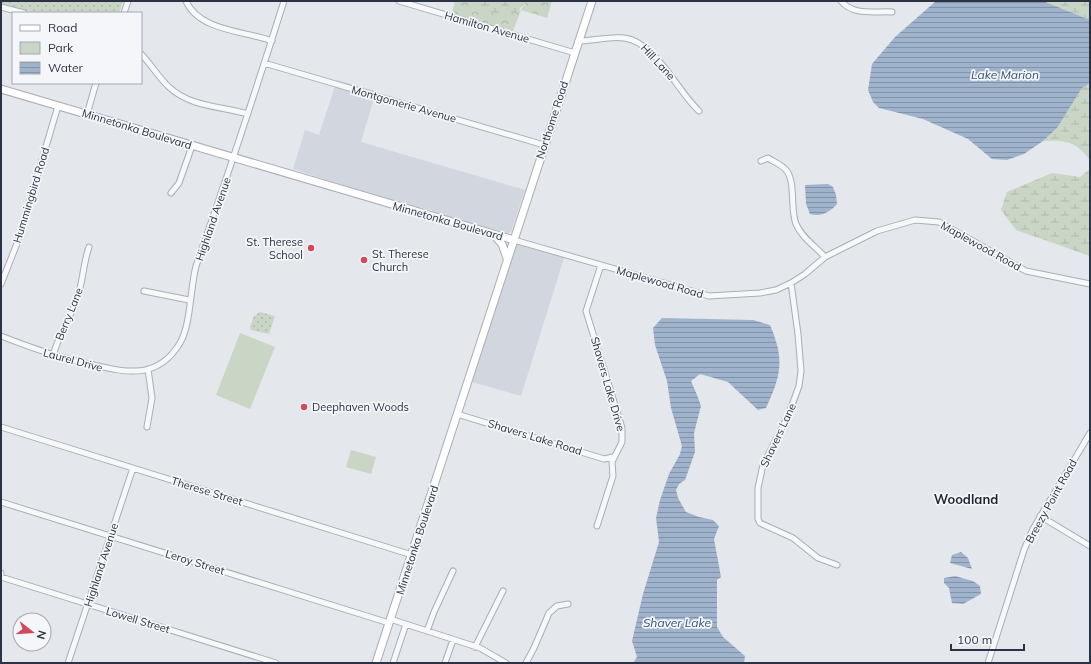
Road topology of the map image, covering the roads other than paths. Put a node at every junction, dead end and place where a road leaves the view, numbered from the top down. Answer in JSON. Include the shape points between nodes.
{"nodes":[{"id":1,"x":128,"y":1,"type":"edge"},
{"id":2,"x":186,"y":1,"type":"edge"},
{"id":3,"x":284,"y":1,"type":"edge"},
{"id":4,"x":398,"y":1,"type":"edge"},
{"id":5,"x":592,"y":1,"type":"edge"},
{"id":6,"x":841,"y":1,"type":"edge"},
{"id":7,"x":1,"y":6,"type":"edge"},
{"id":8,"x":21,"y":12,"type":"edge"},
{"id":9,"x":124,"y":12,"type":"edge"},
{"id":10,"x":892,"y":12,"type":"dead end"},
{"id":11,"x":272,"y":41,"type":"junction"},
{"id":12,"x":578,"y":41,"type":"junction"},
{"id":13,"x":575,"y":53,"type":"junction"},
{"id":14,"x":142,"y":55,"type":"edge"},
{"id":15,"x":264,"y":63,"type":"junction"},
{"id":16,"x":96,"y":84,"type":"edge"},
{"id":17,"x":1,"y":89,"type":"edge"},
{"id":18,"x":58,"y":106,"type":"junction"},
{"id":19,"x":699,"y":112,"type":"dead end"},
{"id":20,"x":87,"y":114,"type":"junction"},
{"id":21,"x":248,"y":114,"type":"junction"},
{"id":22,"x":544,"y":145,"type":"junction"},
{"id":23,"x":192,"y":146,"type":"junction"},
{"id":24,"x":235,"y":158,"type":"junction"},
{"id":25,"x":761,"y":161,"type":"dead end"},
{"id":26,"x":171,"y":193,"type":"dead end"},
{"id":27,"x":494,"y":235,"type":"junction"},
{"id":28,"x":514,"y":240,"type":"junction"},
{"id":29,"x":89,"y":247,"type":"dead end"},
{"id":30,"x":825,"y":257,"type":"junction"},
{"id":31,"x":508,"y":258,"type":"junction"},
{"id":32,"x":601,"y":264,"type":"junction"},
{"id":33,"x":1,"y":284,"type":"edge"},
{"id":34,"x":791,"y":284,"type":"junction"},
{"id":35,"x":1090,"y":284,"type":"edge"},
{"id":36,"x":144,"y":291,"type":"dead end"},
{"id":37,"x":189,"y":300,"type":"junction"},
{"id":38,"x":1,"y":336,"type":"edge"},
{"id":39,"x":53,"y":356,"type":"junction"},
{"id":40,"x":148,"y":369,"type":"junction"},
{"id":41,"x":457,"y":414,"type":"junction"},
{"id":42,"x":1,"y":427,"type":"edge"},
{"id":43,"x":147,"y":427,"type":"dead end"},
{"id":44,"x":1090,"y":433,"type":"edge"},
{"id":45,"x":613,"y":457,"type":"junction"},
{"id":46,"x":133,"y":468,"type":"junction"},
{"id":47,"x":1,"y":502,"type":"edge"},
{"id":48,"x":1040,"y":516,"type":"junction"},
{"id":49,"x":597,"y":526,"type":"dead end"},
{"id":50,"x":111,"y":536,"type":"junction"},
{"id":51,"x":1090,"y":546,"type":"edge"},
{"id":52,"x":412,"y":555,"type":"junction"},
{"id":53,"x":837,"y":565,"type":"dead end"},
{"id":54,"x":453,"y":571,"type":"dead end"},
{"id":55,"x":1,"y":573,"type":"edge"},
{"id":56,"x":1,"y":577,"type":"edge"},
{"id":57,"x":503,"y":591,"type":"dead end"},
{"id":58,"x":88,"y":604,"type":"junction"},
{"id":59,"x":568,"y":604,"type":"dead end"},
{"id":60,"x":390,"y":621,"type":"junction"},
{"id":61,"x":406,"y":624,"type":"junction"},
{"id":62,"x":427,"y":631,"type":"junction"},
{"id":63,"x":453,"y":640,"type":"junction"},
{"id":64,"x":475,"y":647,"type":"junction"},
{"id":65,"x":496,"y":657,"type":"junction"},
{"id":66,"x":68,"y":663,"type":"edge"},
{"id":67,"x":276,"y":663,"type":"edge"},
{"id":68,"x":376,"y":663,"type":"edge"},
{"id":69,"x":394,"y":663,"type":"edge"},
{"id":70,"x":445,"y":663,"type":"edge"},
{"id":71,"x":499,"y":663,"type":"edge"},
{"id":72,"x":506,"y":663,"type":"edge"},
{"id":73,"x":526,"y":663,"type":"edge"},
{"id":74,"x":988,"y":663,"type":"edge"}],
"edges":[{"from":1,"to":9,"type":"street"},
{"from":2,"to":11,"type":"street","via":[[192,12],[215,25]]},
{"from":3,"to":11,"type":"street","name":"Highland Avenue"},
{"from":4,"to":13,"type":"street","name":"Hamilton Avenue"},
{"from":5,"to":12,"type":"street","name":"Northome Road"},
{"from":6,"to":10,"type":"street","via":[[854,11]]},
{"from":7,"to":8,"type":"street"},
{"from":11,"to":15,"type":"street","name":"Highland Avenue"},
{"from":12,"to":13,"type":"street","name":"Northome Road"},
{"from":12,"to":19,"type":"street","name":"Hill Lane","via":[[616,37],[642,44],[676,81],[686,99]]},
{"from":13,"to":22,"type":"street","name":"Northome Road"},
{"from":14,"to":21,"type":"street","via":[[169,87],[182,96],[210,106]]},
{"from":15,"to":21,"type":"street","name":"Highland Avenue"},
{"from":15,"to":22,"type":"street","name":"Montgomerie Avenue"},
{"from":16,"to":20,"type":"street"},
{"from":17,"to":18,"type":"street","name":"Minnetonka Boulevard"},
{"from":18,"to":20,"type":"street","name":"Minnetonka Boulevard"},
{"from":18,"to":33,"type":"street","name":"Hummingbird Road","via":[[20,233]]},
{"from":20,"to":23,"type":"street","name":"Minnetonka Boulevard"},
{"from":21,"to":24,"type":"street","name":"Highland Avenue"},
{"from":22,"to":28,"type":"street","name":"Northome Road"},
{"from":23,"to":24,"type":"street","name":"Minnetonka Boulevard"},
{"from":23,"to":26,"type":"street","via":[[180,183]]},
{"from":24,"to":27,"type":"street","name":"Minnetonka Boulevard"},
{"from":24,"to":37,"type":"street","name":"Highland Avenue","via":[[196,266]]},
{"from":25,"to":30,"type":"street","via":[[768,158],[787,171],[796,224],[806,240]]},
{"from":27,"to":28,"type":"street","name":"Minnetonka Boulevard"},
{"from":27,"to":31,"type":"street","via":[[502,244]]},
{"from":28,"to":31,"type":"street","name":"Minnetonka Boulevard"},
{"from":28,"to":32,"type":"street","name":"Maplewood Road"},
{"from":29,"to":39,"type":"street","name":"Berry Lane","via":[[78,294]]},
{"from":30,"to":34,"type":"street","name":"Maplewood Road"},
{"from":30,"to":35,"type":"street","name":"Maplewood Road","via":[[893,225],[915,220],[930,220],[939,222],[1026,271]]},
{"from":31,"to":41,"type":"street","name":"Minnetonka Boulevard"},
{"from":32,"to":34,"type":"street","name":"Maplewood Road","via":[[709,296],[760,293]]},
{"from":32,"to":45,"type":"street","name":"Shavers Lake Drive","via":[[586,312],[623,433],[622,442]]},
{"from":34,"to":53,"type":"street","name":"Shavers Lane","via":[[801,371],[799,386],[788,416],[763,465],[758,488],[758,519],[760,523],[793,538],[818,558]]},
{"from":36,"to":37,"type":"street"},
{"from":37,"to":40,"type":"street","name":"Highland Avenue","via":[[187,324],[180,343],[166,359]]},
{"from":38,"to":39,"type":"street","name":"Laurel Drive"},
{"from":39,"to":40,"type":"street","name":"Laurel Drive","via":[[118,371],[137,372]]},
{"from":40,"to":43,"type":"street","via":[[152,398]]},
{"from":41,"to":45,"type":"street","name":"Shavers Lake Road","via":[[604,458]]},
{"from":41,"to":52,"type":"street","name":"Minnetonka Boulevard"},
{"from":42,"to":46,"type":"street","name":"Therese Street"},
{"from":44,"to":48,"type":"street","name":"Breezy Point Road"},
{"from":45,"to":49,"type":"street","name":"Shavers Lake Drive","via":[[613,476]]},
{"from":46,"to":50,"type":"street","name":"Highland Avenue"},
{"from":46,"to":52,"type":"street","name":"Therese Street"},
{"from":47,"to":50,"type":"street","name":"Leroy Street"},
{"from":48,"to":51,"type":"street"},
{"from":48,"to":74,"type":"street","name":"Breezy Point Road","via":[[1024,550]]},
{"from":50,"to":58,"type":"street","name":"Highland Avenue"},
{"from":50,"to":60,"type":"street","name":"Leroy Street"},
{"from":52,"to":60,"type":"street","name":"Minnetonka Boulevard"},
{"from":54,"to":62,"type":"street"},
{"from":55,"to":56,"type":"street"},
{"from":56,"to":58,"type":"street","name":"Lowell Street"},
{"from":57,"to":64,"type":"street"},
{"from":58,"to":66,"type":"street","name":"Highland Avenue"},
{"from":58,"to":67,"type":"street","name":"Lowell Street"},
{"from":59,"to":73,"type":"street","via":[[557,606],[549,613]]},
{"from":60,"to":61,"type":"street","name":"Leroy Street"},
{"from":60,"to":68,"type":"street","name":"Minnetonka Boulevard"},
{"from":61,"to":62,"type":"street","name":"Leroy Street"},
{"from":61,"to":69,"type":"street"},
{"from":62,"to":63,"type":"street","name":"Leroy Street"},
{"from":63,"to":64,"type":"street","name":"Leroy Street"},
{"from":63,"to":70,"type":"street"},
{"from":64,"to":65,"type":"street","name":"Leroy Street"},
{"from":65,"to":71,"type":"street"},
{"from":65,"to":72,"type":"street","name":"Leroy Street"}]}
